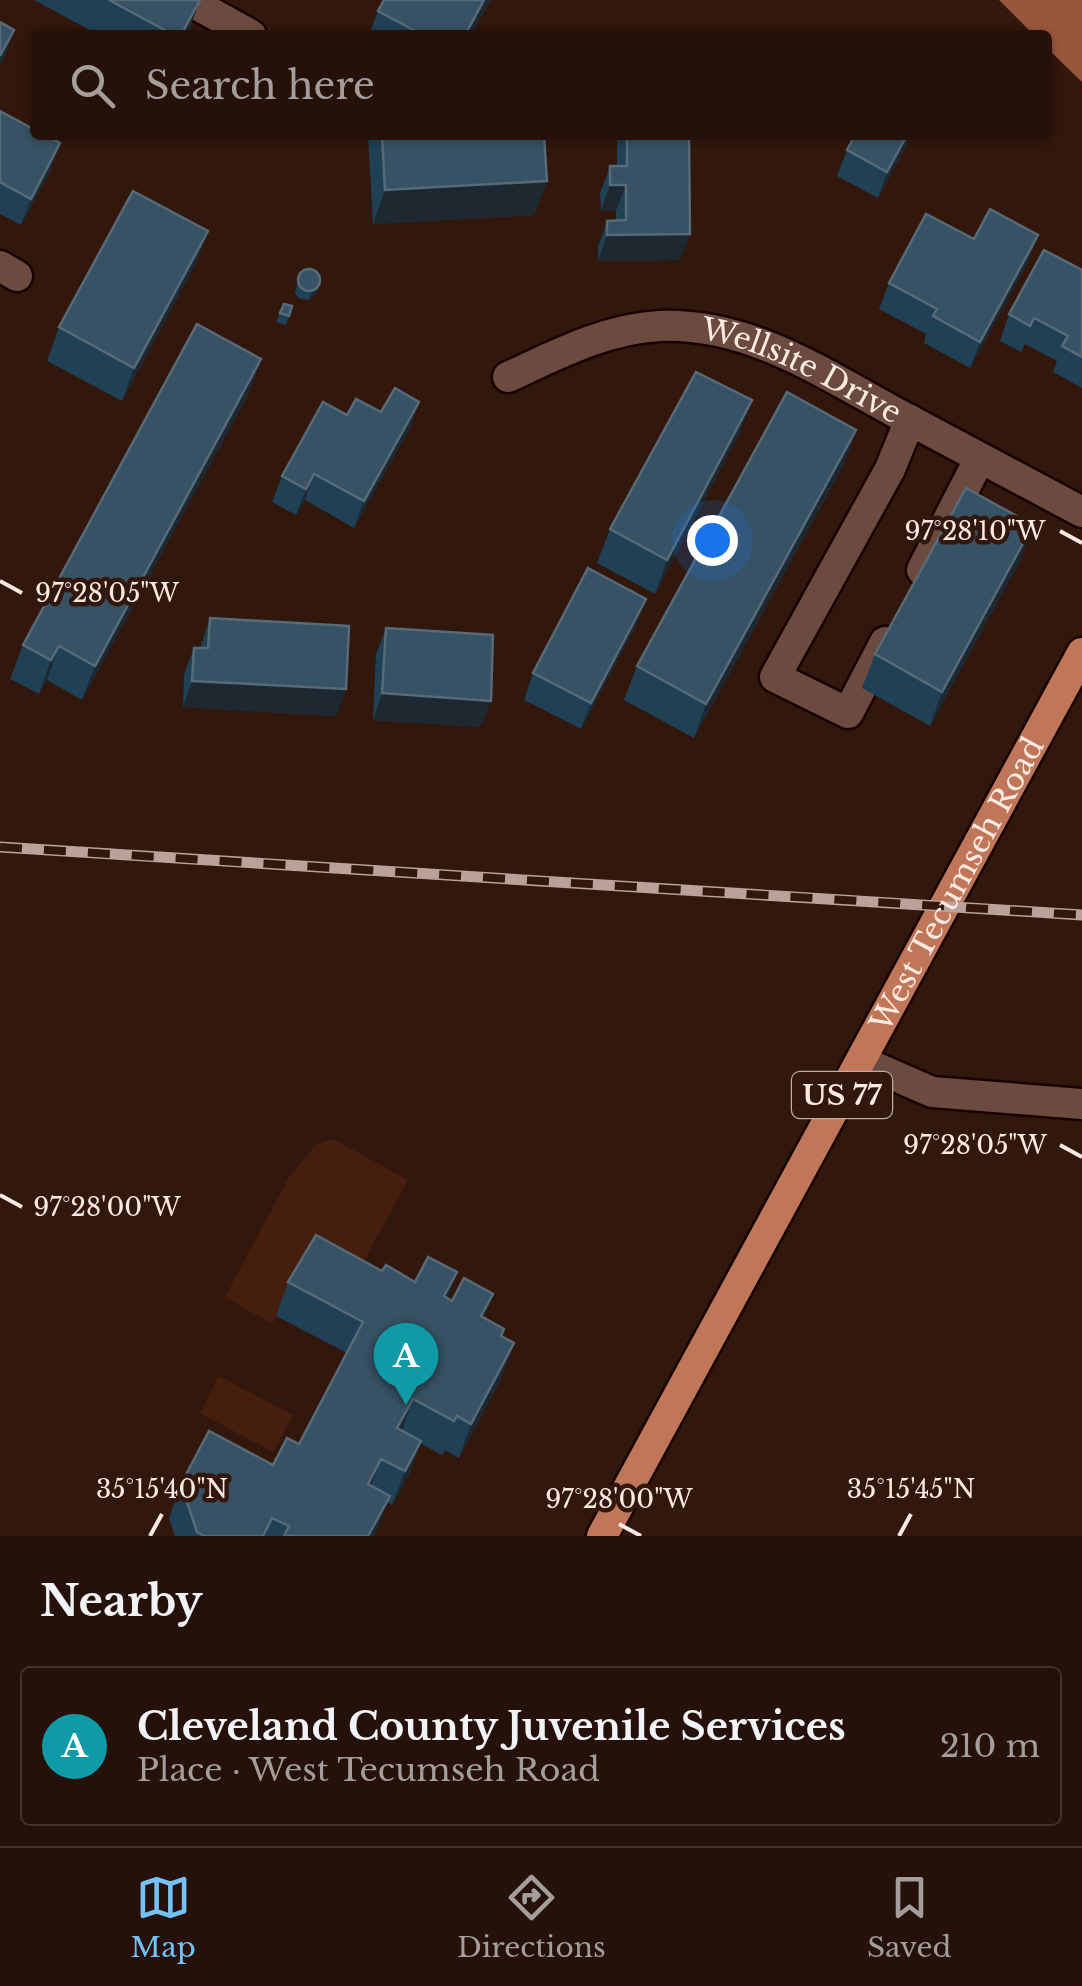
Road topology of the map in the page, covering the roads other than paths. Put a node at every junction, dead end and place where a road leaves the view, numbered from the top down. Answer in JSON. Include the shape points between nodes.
{"nodes":[{"id":1,"x":188,"y":0,"type":"edge"},
{"id":2,"x":242,"y":30,"type":"edge"},
{"id":3,"x":508,"y":377,"type":"dead end"},
{"id":4,"x":910,"y":420,"type":"junction"},
{"id":5,"x":980,"y":458,"type":"junction"},
{"id":6,"x":1082,"y":512,"type":"edge"},
{"id":7,"x":1082,"y":653,"type":"edge"},
{"id":8,"x":860,"y":1061,"type":"junction"},
{"id":9,"x":1082,"y":1104,"type":"edge"},
{"id":10,"x":602,"y":1536,"type":"edge"}],
"edges":[{"from":1,"to":2,"type":"street"},
{"from":3,"to":4,"type":"street","name":"Wellsite Drive","via":[[625,330],[699,328],[766,343]]},
{"from":4,"to":5,"type":"street","name":"Wellsite Drive"},
{"from":4,"to":5,"type":"street","via":[[890,469],[775,677],[848,713]]},
{"from":5,"to":6,"type":"street","name":"Wellsite Drive"},
{"from":7,"to":8,"type":"main road","name":"West Tecumseh Road","number":"US 77"},
{"from":8,"to":9,"type":"street","via":[[932,1092]]},
{"from":8,"to":10,"type":"main road","name":"West Tecumseh Road","number":"US 77"}]}
